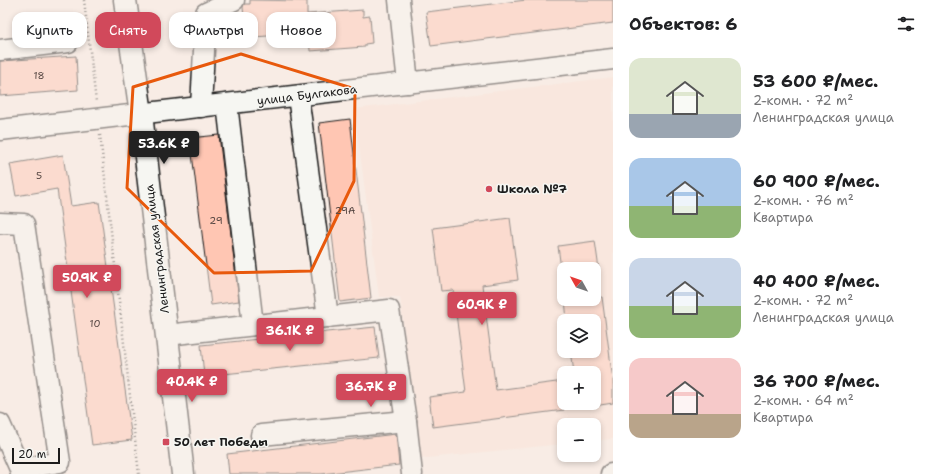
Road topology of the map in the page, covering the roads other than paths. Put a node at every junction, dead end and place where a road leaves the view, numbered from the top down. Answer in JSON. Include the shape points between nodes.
{"nodes":[{"id":1,"x":125,"y":0,"type":"edge"},
{"id":2,"x":234,"y":0,"type":"edge"},
{"id":3,"x":399,"y":0,"type":"edge"},
{"id":4,"x":17,"y":48,"type":"edge"},
{"id":5,"x":0,"y":50,"type":"edge"},
{"id":6,"x":613,"y":59,"type":"edge"},
{"id":7,"x":408,"y":83,"type":"junction"},
{"id":8,"x":298,"y":96,"type":"junction"},
{"id":9,"x":227,"y":104,"type":"junction"},
{"id":10,"x":201,"y":107,"type":"junction"},
{"id":11,"x":141,"y":114,"type":"junction"},
{"id":12,"x":0,"y":130,"type":"edge"},
{"id":13,"x":0,"y":223,"type":"edge"},
{"id":14,"x":328,"y":317,"type":"junction"},
{"id":15,"x":253,"y":325,"type":"junction"},
{"id":16,"x":167,"y":335,"type":"junction"},
{"id":17,"x":406,"y":421,"type":"junction"},
{"id":18,"x":0,"y":424,"type":"edge"},
{"id":19,"x":261,"y":435,"type":"dead end"},
{"id":20,"x":20,"y":471,"type":"edge"},
{"id":21,"x":183,"y":474,"type":"edge"},
{"id":22,"x":412,"y":474,"type":"edge"}],
"edges":[{"from":1,"to":11,"type":"main road","name":"Ленинградская улица"},
{"from":2,"to":10,"type":"street","via":[[206,13]]},
{"from":3,"to":7,"type":"street"},
{"from":4,"to":5,"type":"street"},
{"from":6,"to":7,"type":"street","name":"улица Булгакова"},
{"from":7,"to":8,"type":"street","name":"улица Булгакова"},
{"from":8,"to":9,"type":"street","name":"улица Булгакова"},
{"from":8,"to":14,"type":"street"},
{"from":9,"to":10,"type":"street","name":"улица Булгакова"},
{"from":9,"to":15,"type":"street"},
{"from":10,"to":11,"type":"street","name":"улица Булгакова"},
{"from":11,"to":12,"type":"street","name":"улица Булгакова"},
{"from":11,"to":16,"type":"main road","name":"Ленинградская улица"},
{"from":13,"to":20,"type":"street","via":[[24,224],[60,462]]},
{"from":14,"to":15,"type":"street"},
{"from":14,"to":17,"type":"street","via":[[389,310]]},
{"from":15,"to":16,"type":"street"},
{"from":16,"to":21,"type":"main road","name":"Ленинградская улица"},
{"from":17,"to":19,"type":"street"},
{"from":17,"to":22,"type":"street"},
{"from":18,"to":20,"type":"street"}]}
